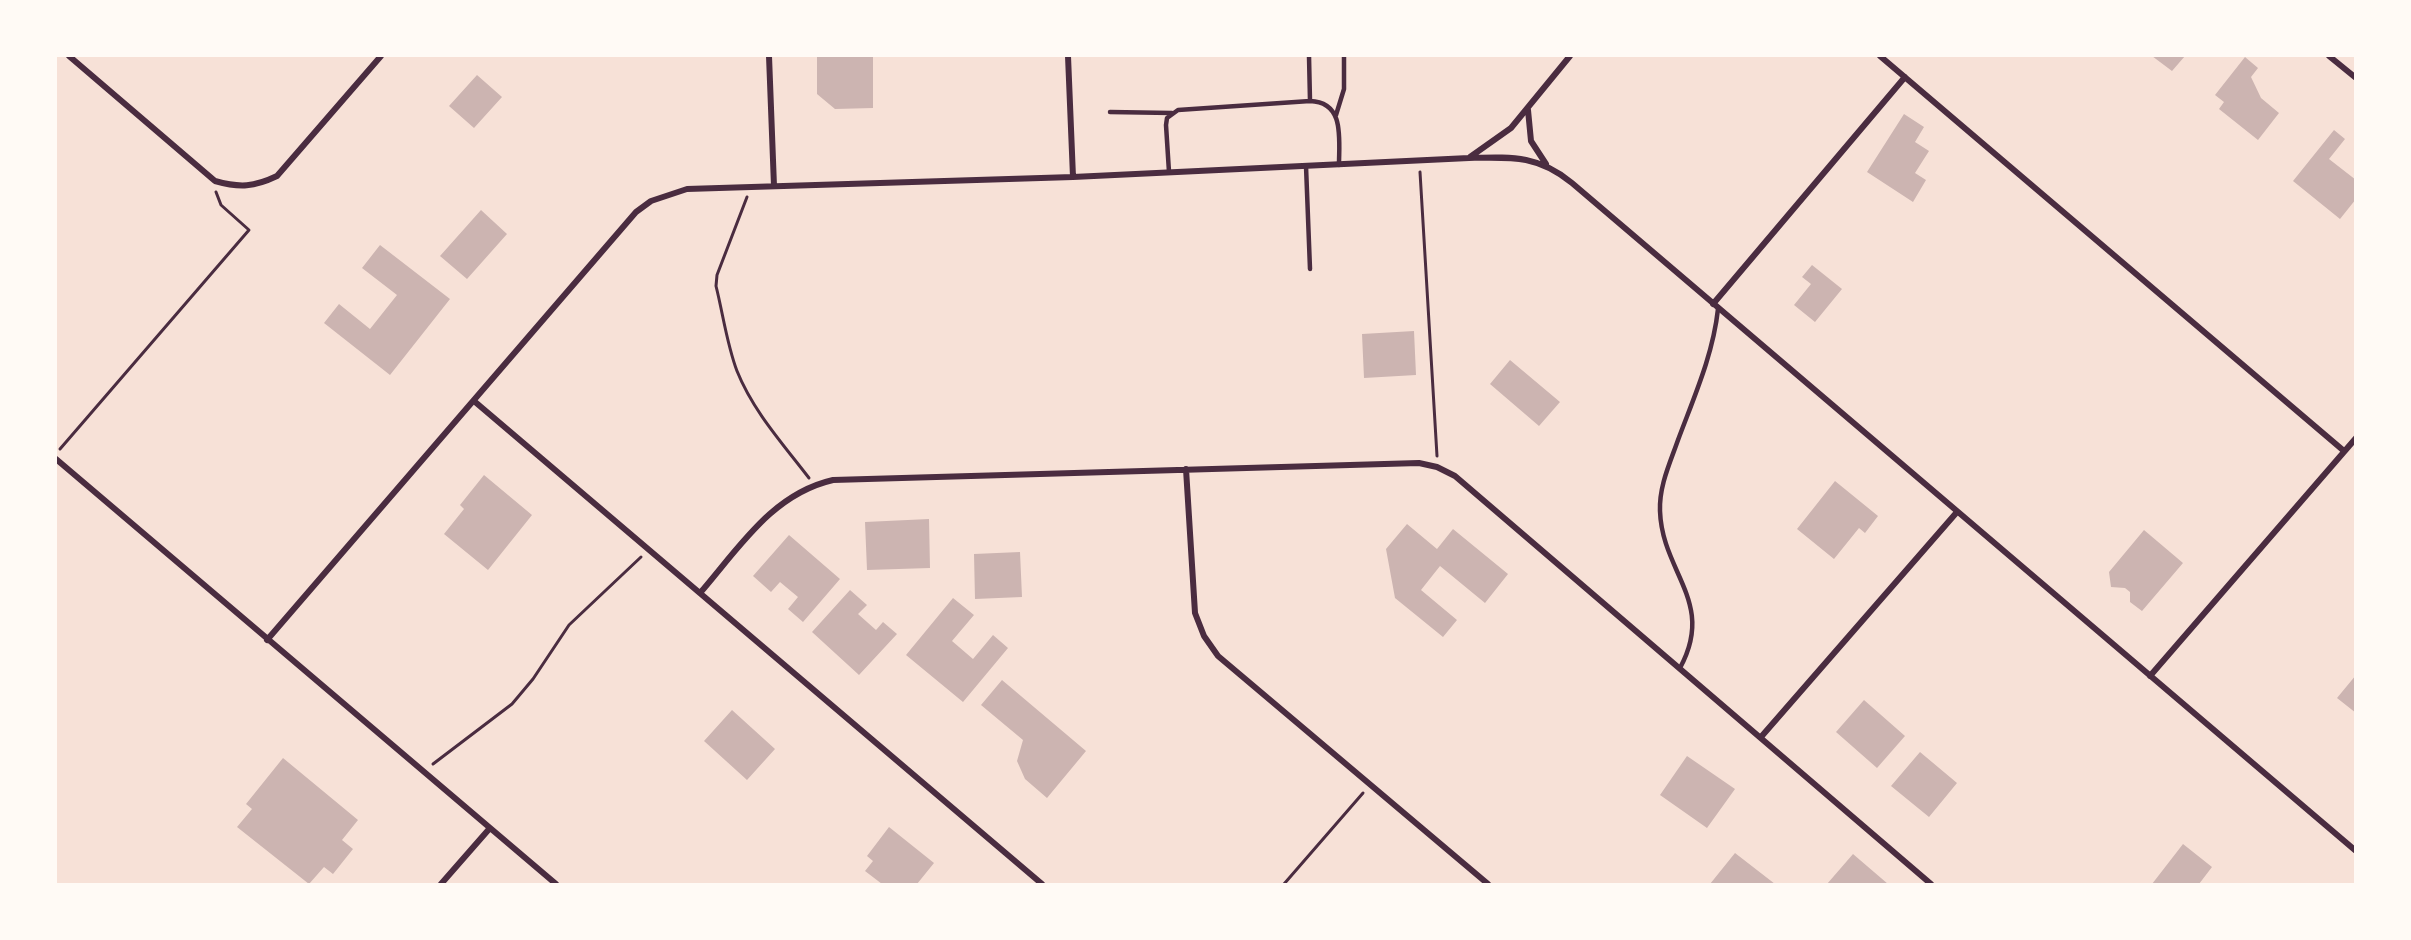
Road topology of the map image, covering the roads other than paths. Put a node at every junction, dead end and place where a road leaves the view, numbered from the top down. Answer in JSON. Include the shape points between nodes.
{"nodes":[{"id":1,"x":69,"y":56,"type":"edge"},
{"id":2,"x":381,"y":56,"type":"edge"},
{"id":3,"x":769,"y":56,"type":"edge"},
{"id":4,"x":1068,"y":56,"type":"edge"},
{"id":5,"x":1309,"y":56,"type":"edge"},
{"id":6,"x":1344,"y":56,"type":"edge"},
{"id":7,"x":1569,"y":56,"type":"edge"},
{"id":8,"x":1880,"y":56,"type":"edge"},
{"id":9,"x":2330,"y":56,"type":"edge"},
{"id":10,"x":1905,"y":77,"type":"junction"},
{"id":11,"x":2355,"y":78,"type":"edge"},
{"id":12,"x":1310,"y":101,"type":"junction"},
{"id":13,"x":1528,"y":109,"type":"junction"},
{"id":14,"x":1110,"y":112,"type":"dead end"},
{"id":15,"x":1172,"y":113,"type":"junction"},
{"id":16,"x":1336,"y":115,"type":"junction"},
{"id":17,"x":1470,"y":158,"type":"junction"},
{"id":18,"x":1339,"y":165,"type":"junction"},
{"id":19,"x":1306,"y":166,"type":"junction"},
{"id":20,"x":1547,"y":166,"type":"junction"},
{"id":21,"x":1169,"y":172,"type":"junction"},
{"id":22,"x":1072,"y":177,"type":"junction"},
{"id":23,"x":774,"y":186,"type":"junction"},
{"id":24,"x":1310,"y":269,"type":"dead end"},
{"id":25,"x":1713,"y":304,"type":"junction"},
{"id":26,"x":1718,"y":309,"type":"junction"},
{"id":27,"x":474,"y":401,"type":"junction"},
{"id":28,"x":2355,"y":438,"type":"edge"},
{"id":29,"x":2344,"y":451,"type":"junction"},
{"id":30,"x":56,"y":459,"type":"edge"},
{"id":31,"x":1186,"y":469,"type":"junction"},
{"id":32,"x":1957,"y":512,"type":"junction"},
{"id":33,"x":700,"y":593,"type":"junction"},
{"id":34,"x":267,"y":640,"type":"junction"},
{"id":35,"x":1680,"y":668,"type":"junction"},
{"id":36,"x":2150,"y":676,"type":"junction"},
{"id":37,"x":1761,"y":737,"type":"junction"},
{"id":38,"x":490,"y":828,"type":"junction"},
{"id":39,"x":2355,"y":851,"type":"edge"},
{"id":40,"x":441,"y":885,"type":"edge"},
{"id":41,"x":556,"y":885,"type":"edge"},
{"id":42,"x":1042,"y":885,"type":"edge"},
{"id":43,"x":1488,"y":885,"type":"edge"},
{"id":44,"x":1931,"y":885,"type":"edge"}],
"edges":[{"from":1,"to":2,"type":"street","via":[[215,181],[236,187],[258,186],[277,176]]},
{"from":3,"to":23,"type":"street"},
{"from":4,"to":22,"type":"street"},
{"from":5,"to":12,"type":"lane"},
{"from":6,"to":16,"type":"lane","via":[[1344,88]]},
{"from":7,"to":13,"type":"street"},
{"from":8,"to":10,"type":"street"},
{"from":9,"to":11,"type":"street"},
{"from":10,"to":25,"type":"street"},
{"from":10,"to":29,"type":"street"},
{"from":12,"to":15,"type":"lane"},
{"from":12,"to":16,"type":"lane","via":[[1321,102]]},
{"from":13,"to":17,"type":"street","via":[[1511,128]]},
{"from":13,"to":20,"type":"street","via":[[1531,141]]},
{"from":14,"to":15,"type":"lane"},
{"from":15,"to":21,"type":"lane","via":[[1166,125]]},
{"from":16,"to":18,"type":"lane"},
{"from":17,"to":18,"type":"street"},
{"from":17,"to":20,"type":"street","via":[[1521,158]]},
{"from":18,"to":19,"type":"street"},
{"from":19,"to":21,"type":"street"},
{"from":19,"to":24,"type":"lane"},
{"from":20,"to":25,"type":"street"},
{"from":21,"to":22,"type":"street"},
{"from":22,"to":23,"type":"street"},
{"from":23,"to":27,"type":"street","via":[[687,189],[669,193],[636,212]]},
{"from":25,"to":26,"type":"street"},
{"from":26,"to":32,"type":"street"},
{"from":26,"to":35,"type":"lane","via":[[1708,360],[1661,491],[1661,527],[1693,617],[1688,652]]},
{"from":27,"to":33,"type":"street"},
{"from":27,"to":34,"type":"street"},
{"from":28,"to":29,"type":"street"},
{"from":29,"to":36,"type":"street"},
{"from":30,"to":34,"type":"street"},
{"from":31,"to":33,"type":"street","via":[[833,480],[814,485],[780,504]]},
{"from":31,"to":35,"type":"street","via":[[1400,462],[1437,467],[1455,476]]},
{"from":31,"to":43,"type":"street","via":[[1195,612],[1204,636],[1218,656]]},
{"from":32,"to":36,"type":"street"},
{"from":32,"to":37,"type":"street"},
{"from":33,"to":42,"type":"street"},
{"from":34,"to":38,"type":"street"},
{"from":35,"to":37,"type":"street"},
{"from":36,"to":39,"type":"street"},
{"from":37,"to":44,"type":"street"},
{"from":38,"to":40,"type":"street"},
{"from":38,"to":41,"type":"street"}]}
